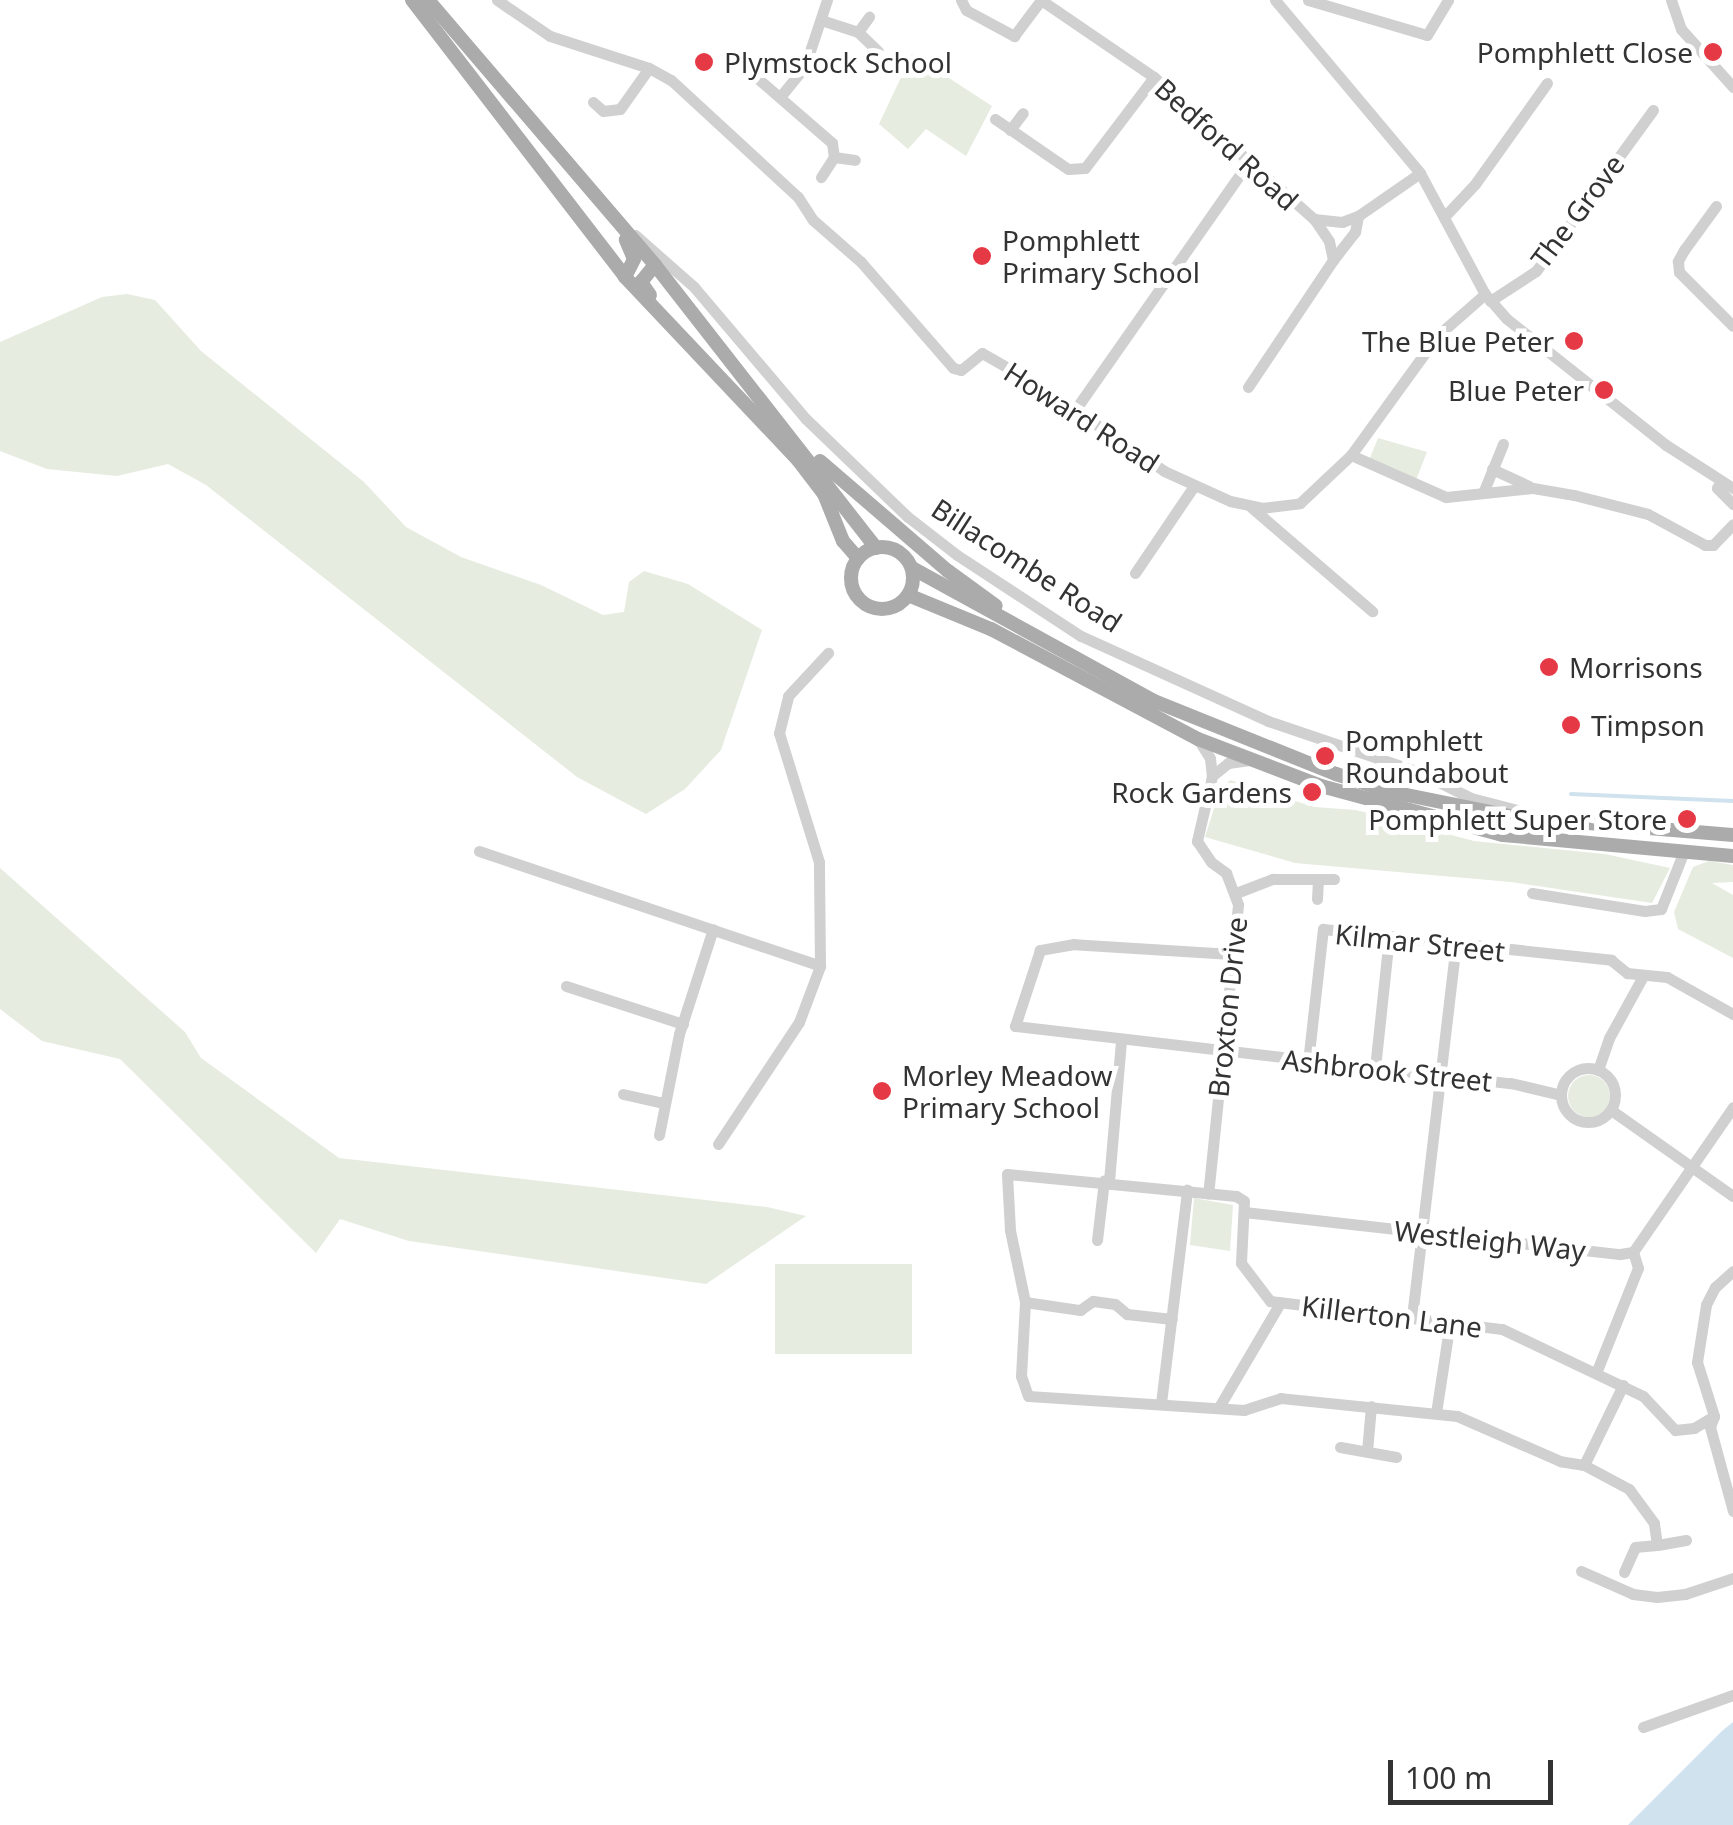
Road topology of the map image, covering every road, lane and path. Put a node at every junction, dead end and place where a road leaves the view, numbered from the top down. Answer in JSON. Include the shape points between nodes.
{"nodes":[{"id":1,"x":412,"y":0,"type":"edge"},
{"id":2,"x":428,"y":0,"type":"edge"},
{"id":3,"x":497,"y":0,"type":"edge"},
{"id":4,"x":827,"y":0,"type":"edge"},
{"id":5,"x":961,"y":0,"type":"edge"},
{"id":6,"x":1308,"y":0,"type":"edge"},
{"id":7,"x":1448,"y":0,"type":"edge"},
{"id":8,"x":1671,"y":0,"type":"edge"},
{"id":9,"x":1278,"y":1,"type":"edge"},
{"id":10,"x":869,"y":16,"type":"dead end"},
{"id":11,"x":821,"y":20,"type":"junction"},
{"id":12,"x":858,"y":32,"type":"junction"},
{"id":13,"x":878,"y":51,"type":"dead end"},
{"id":14,"x":649,"y":68,"type":"junction"},
{"id":15,"x":748,"y":71,"type":"dead end"},
{"id":16,"x":1154,"y":78,"type":"junction"},
{"id":17,"x":1547,"y":83,"type":"dead end"},
{"id":18,"x":1733,"y":87,"type":"edge"},
{"id":19,"x":780,"y":97,"type":"junction"},
{"id":20,"x":594,"y":102,"type":"dead end"},
{"id":21,"x":1653,"y":110,"type":"dead end"},
{"id":22,"x":1023,"y":112,"type":"dead end"},
{"id":23,"x":995,"y":119,"type":"dead end"},
{"id":24,"x":1010,"y":130,"type":"junction"},
{"id":25,"x":834,"y":157,"type":"junction"},
{"id":26,"x":855,"y":160,"type":"dead end"},
{"id":27,"x":1247,"y":164,"type":"junction"},
{"id":28,"x":1420,"y":173,"type":"junction"},
{"id":29,"x":821,"y":177,"type":"dead end"},
{"id":30,"x":600,"y":203,"type":"junction"},
{"id":31,"x":1716,"y":206,"type":"dead end"},
{"id":32,"x":1358,"y":216,"type":"junction"},
{"id":33,"x":1444,"y":217,"type":"junction"},
{"id":34,"x":1314,"y":219,"type":"junction"},
{"id":35,"x":1333,"y":260,"type":"junction"},
{"id":36,"x":661,"y":264,"type":"junction"},
{"id":37,"x":624,"y":277,"type":"junction"},
{"id":38,"x":1488,"y":297,"type":"junction"},
{"id":39,"x":1733,"y":326,"type":"edge"},
{"id":40,"x":680,"y":336,"type":"junction"},
{"id":41,"x":1248,"y":387,"type":"dead end"},
{"id":42,"x":1076,"y":410,"type":"junction"},
{"id":43,"x":776,"y":418,"type":"junction"},
{"id":44,"x":1503,"y":444,"type":"dead end"},
{"id":45,"x":1350,"y":455,"type":"junction"},
{"id":46,"x":1492,"y":469,"type":"junction"},
{"id":47,"x":1727,"y":484,"type":"edge"},
{"id":48,"x":1194,"y":486,"type":"junction"},
{"id":49,"x":1533,"y":488,"type":"junction"},
{"id":50,"x":1482,"y":493,"type":"junction"},
{"id":51,"x":1733,"y":504,"type":"edge"},
{"id":52,"x":1251,"y":507,"type":"junction"},
{"id":53,"x":1733,"y":524,"type":"edge"},
{"id":54,"x":876,"y":548,"type":"junction"},
{"id":55,"x":858,"y":558,"type":"junction"},
{"id":56,"x":912,"y":568,"type":"junction"},
{"id":57,"x":1135,"y":573,"type":"dead end"},
{"id":58,"x":908,"y":594,"type":"junction"},
{"id":59,"x":1372,"y":611,"type":"dead end"},
{"id":60,"x":1038,"y":635,"type":"junction"},
{"id":61,"x":828,"y":653,"type":"dead end"},
{"id":62,"x":1198,"y":738,"type":"junction"},
{"id":63,"x":1250,"y":760,"type":"junction"},
{"id":64,"x":1400,"y":766,"type":"junction"},
{"id":65,"x":1336,"y":774,"type":"junction"},
{"id":66,"x":1212,"y":776,"type":"junction"},
{"id":67,"x":1546,"y":818,"type":"junction"},
{"id":68,"x":1733,"y":835,"type":"edge"},
{"id":69,"x":1684,"y":851,"type":"junction"},
{"id":70,"x":479,"y":852,"type":"dead end"},
{"id":71,"x":1733,"y":856,"type":"edge"},
{"id":72,"x":1318,"y":878,"type":"junction"},
{"id":73,"x":1334,"y":878,"type":"dead end"},
{"id":74,"x":1532,"y":892,"type":"dead end"},
{"id":75,"x":1236,"y":893,"type":"junction"},
{"id":76,"x":1317,"y":899,"type":"dead end"},
{"id":77,"x":718,"y":930,"type":"junction"},
{"id":78,"x":1389,"y":936,"type":"junction"},
{"id":79,"x":1456,"y":944,"type":"junction"},
{"id":80,"x":1231,"y":954,"type":"junction"},
{"id":81,"x":820,"y":966,"type":"junction"},
{"id":82,"x":1642,"y":978,"type":"junction"},
{"id":83,"x":566,"y":986,"type":"dead end"},
{"id":84,"x":1733,"y":1014,"type":"edge"},
{"id":85,"x":682,"y":1024,"type":"junction"},
{"id":86,"x":1121,"y":1041,"type":"junction"},
{"id":87,"x":1218,"y":1052,"type":"junction"},
{"id":88,"x":1308,"y":1062,"type":"junction"},
{"id":89,"x":1375,"y":1068,"type":"junction"},
{"id":90,"x":1598,"y":1070,"type":"junction"},
{"id":91,"x":1442,"y":1076,"type":"junction"},
{"id":92,"x":623,"y":1094,"type":"dead end"},
{"id":93,"x":1561,"y":1094,"type":"junction"},
{"id":94,"x":664,"y":1103,"type":"junction"},
{"id":95,"x":1733,"y":1108,"type":"edge"},
{"id":96,"x":1611,"y":1110,"type":"junction"},
{"id":97,"x":660,"y":1135,"type":"dead end"},
{"id":98,"x":718,"y":1144,"type":"dead end"},
{"id":99,"x":1693,"y":1168,"type":"junction"},
{"id":100,"x":1106,"y":1181,"type":"junction"},
{"id":101,"x":1188,"y":1190,"type":"junction"},
{"id":102,"x":1208,"y":1193,"type":"junction"},
{"id":103,"x":1733,"y":1196,"type":"edge"},
{"id":104,"x":1244,"y":1212,"type":"junction"},
{"id":105,"x":1421,"y":1233,"type":"junction"},
{"id":106,"x":1097,"y":1240,"type":"dead end"},
{"id":107,"x":1633,"y":1252,"type":"junction"},
{"id":108,"x":1733,"y":1271,"type":"edge"},
{"id":109,"x":1025,"y":1302,"type":"junction"},
{"id":110,"x":1280,"y":1303,"type":"junction"},
{"id":111,"x":1412,"y":1317,"type":"junction"},
{"id":112,"x":1172,"y":1319,"type":"junction"},
{"id":113,"x":1450,"y":1322,"type":"junction"},
{"id":114,"x":1596,"y":1374,"type":"junction"},
{"id":115,"x":1623,"y":1384,"type":"junction"},
{"id":116,"x":1161,"y":1402,"type":"junction"},
{"id":117,"x":1372,"y":1406,"type":"junction"},
{"id":118,"x":1219,"y":1407,"type":"junction"},
{"id":119,"x":1436,"y":1414,"type":"junction"},
{"id":120,"x":1714,"y":1416,"type":"junction"},
{"id":121,"x":1340,"y":1447,"type":"dead end"},
{"id":122,"x":1367,"y":1452,"type":"junction"},
{"id":123,"x":1396,"y":1457,"type":"dead end"},
{"id":124,"x":1584,"y":1466,"type":"junction"},
{"id":125,"x":1733,"y":1511,"type":"edge"},
{"id":126,"x":1686,"y":1540,"type":"dead end"},
{"id":127,"x":1657,"y":1545,"type":"junction"},
{"id":128,"x":1581,"y":1571,"type":"dead end"},
{"id":129,"x":1624,"y":1572,"type":"dead end"},
{"id":130,"x":1733,"y":1578,"type":"edge"},
{"id":131,"x":1733,"y":1695,"type":"edge"},
{"id":132,"x":1643,"y":1727,"type":"dead end"}],
"edges":[{"from":1,"to":37,"type":"main road"},
{"from":2,"to":30,"type":"main road","name":"Billacombe Road"},
{"from":3,"to":14,"type":"street","name":"Howard Road","via":[[550,36]]},
{"from":4,"to":11,"type":"street"},
{"from":5,"to":16,"type":"street","name":"Bedford Road","via":[[966,10],[1014,36],[1040,0]]},
{"from":6,"to":7,"type":"street","via":[[1427,34]]},
{"from":8,"to":18,"type":"street","via":[[1681,29]]},
{"from":9,"to":28,"type":"street"},
{"from":10,"to":12,"type":"street"},
{"from":11,"to":12,"type":"street"},
{"from":11,"to":19,"type":"street","via":[[806,66]]},
{"from":12,"to":13,"type":"street"},
{"from":14,"to":20,"type":"street","via":[[620,109],[602,111]]},
{"from":14,"to":42,"type":"street","name":"Howard Road","via":[[672,80],[798,197],[953,368],[961,370],[982,353]]},
{"from":15,"to":19,"type":"street"},
{"from":16,"to":24,"type":"street","via":[[1086,168],[1068,169]]},
{"from":16,"to":27,"type":"street","name":"Bedford Road"},
{"from":17,"to":33,"type":"street"},
{"from":19,"to":25,"type":"street","via":[[826,135]]},
{"from":21,"to":38,"type":"street","name":"The Grove","via":[[1536,271]]},
{"from":22,"to":24,"type":"street"},
{"from":23,"to":24,"type":"street"},
{"from":25,"to":26,"type":"street"},
{"from":25,"to":29,"type":"street"},
{"from":27,"to":34,"type":"street","name":"Bedford Road"},
{"from":27,"to":42,"type":"street"},
{"from":28,"to":32,"type":"street"},
{"from":28,"to":33,"type":"street"},
{"from":30,"to":36,"type":"main road","name":"Billacombe Road"},
{"from":30,"to":37,"type":"main road","via":[[633,251],[634,266]]},
{"from":31,"to":39,"type":"street","via":[[1700,218],[1679,272]]},
{"from":32,"to":34,"type":"street","name":"Bedford Road"},
{"from":32,"to":35,"type":"street"},
{"from":33,"to":38,"type":"street"},
{"from":34,"to":35,"type":"street"},
{"from":35,"to":41,"type":"street"},
{"from":36,"to":40,"type":"main road","via":[[640,282]]},
{"from":36,"to":43,"type":"main road","name":"Billacombe Road"},
{"from":36,"to":64,"type":"street","name":"Billacombe Road","via":[[806,419],[908,517],[958,555],[1081,636],[1142,667],[1268,721]]},
{"from":37,"to":40,"type":"main road"},
{"from":38,"to":45,"type":"street","name":"Howard Road","via":[[1437,336]]},
{"from":38,"to":47,"type":"street","via":[[1573,375]]},
{"from":40,"to":55,"type":"main road","via":[[798,460]]},
{"from":42,"to":48,"type":"street","name":"Howard Road"},
{"from":43,"to":54,"type":"main road","name":"Billacombe Road"},
{"from":43,"to":60,"type":"main road","name":"Billacombe Road","via":[[843,485]]},
{"from":44,"to":46,"type":"street"},
{"from":45,"to":50,"type":"street","via":[[1446,498]]},
{"from":45,"to":52,"type":"street","name":"Howard Road","via":[[1300,503]]},
{"from":46,"to":49,"type":"street"},
{"from":46,"to":50,"type":"street"},
{"from":47,"to":51,"type":"street","via":[[1717,488]]},
{"from":48,"to":52,"type":"street","name":"Howard Road"},
{"from":48,"to":57,"type":"street"},
{"from":49,"to":50,"type":"street"},
{"from":49,"to":53,"type":"street","via":[[1648,514],[1704,545],[1713,545]]},
{"from":52,"to":59,"type":"street"},
{"from":54,"to":55,"type":"main road"},
{"from":54,"to":56,"type":"main road","name":"Billacombe Road","via":[[896,550]]},
{"from":55,"to":58,"type":"main road","via":[[853,586],[864,603],[893,607]]},
{"from":56,"to":58,"type":"main road"},
{"from":56,"to":60,"type":"main road","name":"Billacombe Road"},
{"from":58,"to":62,"type":"main road"},
{"from":60,"to":65,"type":"main road","name":"Billacombe Road","via":[[1154,701]]},
{"from":61,"to":81,"type":"street","via":[[788,696],[778,733],[819,862]]},
{"from":62,"to":63,"type":"main road"},
{"from":62,"to":66,"type":"street"},
{"from":63,"to":66,"type":"street","via":[[1228,763]]},
{"from":63,"to":69,"type":"main road","via":[[1448,823],[1542,840]]},
{"from":64,"to":65,"type":"street","name":"Billacombe Road","via":[[1374,775]]},
{"from":64,"to":67,"type":"street","name":"Billacombe Road","via":[[1471,798]]},
{"from":65,"to":67,"type":"main road","name":"Billacombe Road","via":[[1456,808]]},
{"from":66,"to":75,"type":"street","name":"Broxton Drive","via":[[1198,841]]},
{"from":67,"to":68,"type":"main road","name":"Billacombe Road"},
{"from":69,"to":71,"type":"main road"},
{"from":69,"to":74,"type":"street","via":[[1661,909]]},
{"from":70,"to":77,"type":"street"},
{"from":72,"to":73,"type":"street"},
{"from":72,"to":75,"type":"street","via":[[1274,879]]},
{"from":72,"to":76,"type":"street"},
{"from":75,"to":80,"type":"street","name":"Broxton Drive"},
{"from":77,"to":81,"type":"street"},
{"from":77,"to":85,"type":"street"},
{"from":78,"to":79,"type":"street","name":"Kilmar Street"},
{"from":78,"to":88,"type":"street","name":"Kilmar Street","via":[[1323,930]]},
{"from":78,"to":89,"type":"street"},
{"from":79,"to":82,"type":"street","name":"Kilmar Street","via":[[1612,960]]},
{"from":79,"to":91,"type":"street"},
{"from":80,"to":86,"type":"street","name":"Ashbrook Street","via":[[1074,944],[1040,950],[1015,1026]]},
{"from":80,"to":87,"type":"street","name":"Broxton Drive"},
{"from":81,"to":98,"type":"street","via":[[800,1022]]},
{"from":82,"to":84,"type":"street","name":"Kilmar Street","via":[[1668,977]]},
{"from":82,"to":90,"type":"street"},
{"from":83,"to":85,"type":"street"},
{"from":85,"to":94,"type":"street"},
{"from":86,"to":87,"type":"street","name":"Ashbrook Street"},
{"from":86,"to":100,"type":"street"},
{"from":87,"to":88,"type":"street","name":"Ashbrook Street"},
{"from":87,"to":102,"type":"street","name":"Broxton Drive"},
{"from":88,"to":89,"type":"street","name":"Ashbrook Street"},
{"from":89,"to":91,"type":"street","name":"Ashbrook Street"},
{"from":90,"to":93,"type":"street","via":[[1571,1074]]},
{"from":90,"to":96,"type":"street","via":[[1614,1088]]},
{"from":91,"to":93,"type":"street","name":"Ashbrook Street"},
{"from":91,"to":105,"type":"street"},
{"from":92,"to":94,"type":"street"},
{"from":93,"to":96,"type":"street","via":[[1566,1111],[1580,1121],[1597,1121]]},
{"from":94,"to":97,"type":"street"},
{"from":95,"to":99,"type":"street"},
{"from":96,"to":99,"type":"street"},
{"from":99,"to":103,"type":"street"},
{"from":99,"to":107,"type":"street"},
{"from":100,"to":101,"type":"street"},
{"from":100,"to":106,"type":"street"},
{"from":100,"to":109,"type":"street","via":[[1007,1174]]},
{"from":101,"to":102,"type":"street"},
{"from":101,"to":112,"type":"street"},
{"from":102,"to":104,"type":"street","via":[[1236,1196]]},
{"from":104,"to":105,"type":"street","name":"Westleigh Way"},
{"from":104,"to":110,"type":"street","name":"Killerton Lane","via":[[1239,1257],[1270,1300]]},
{"from":105,"to":107,"type":"street","name":"Westleigh Way"},
{"from":105,"to":111,"type":"street"},
{"from":107,"to":114,"type":"street","via":[[1638,1268]]},
{"from":108,"to":120,"type":"street","via":[[1711,1296],[1697,1342]]},
{"from":109,"to":112,"type":"street","via":[[1080,1310],[1094,1301],[1115,1304],[1126,1314]]},
{"from":109,"to":116,"type":"street","via":[[1020,1376],[1028,1396]]},
{"from":110,"to":111,"type":"street","name":"Killerton Lane"},
{"from":110,"to":118,"type":"street"},
{"from":111,"to":113,"type":"street","name":"Killerton Lane"},
{"from":112,"to":116,"type":"street"},
{"from":113,"to":114,"type":"street","name":"Killerton Lane","via":[[1502,1329]]},
{"from":113,"to":119,"type":"street"},
{"from":114,"to":115,"type":"street","name":"Killerton Lane"},
{"from":115,"to":120,"type":"street","name":"Killerton Lane","via":[[1675,1430]]},
{"from":115,"to":124,"type":"street"},
{"from":116,"to":118,"type":"street"},
{"from":117,"to":118,"type":"street","via":[[1281,1398],[1244,1410]]},
{"from":117,"to":119,"type":"street"},
{"from":117,"to":122,"type":"street"},
{"from":119,"to":124,"type":"street","via":[[1470,1418],[1560,1462]]},
{"from":120,"to":125,"type":"street","via":[[1710,1428]]},
{"from":121,"to":122,"type":"street"},
{"from":122,"to":123,"type":"street"},
{"from":124,"to":127,"type":"street","via":[[1630,1490],[1654,1523]]},
{"from":126,"to":127,"type":"street"},
{"from":127,"to":129,"type":"street","via":[[1635,1547]]},
{"from":128,"to":130,"type":"street","via":[[1632,1594],[1657,1597]]},
{"from":131,"to":132,"type":"street"}]}
